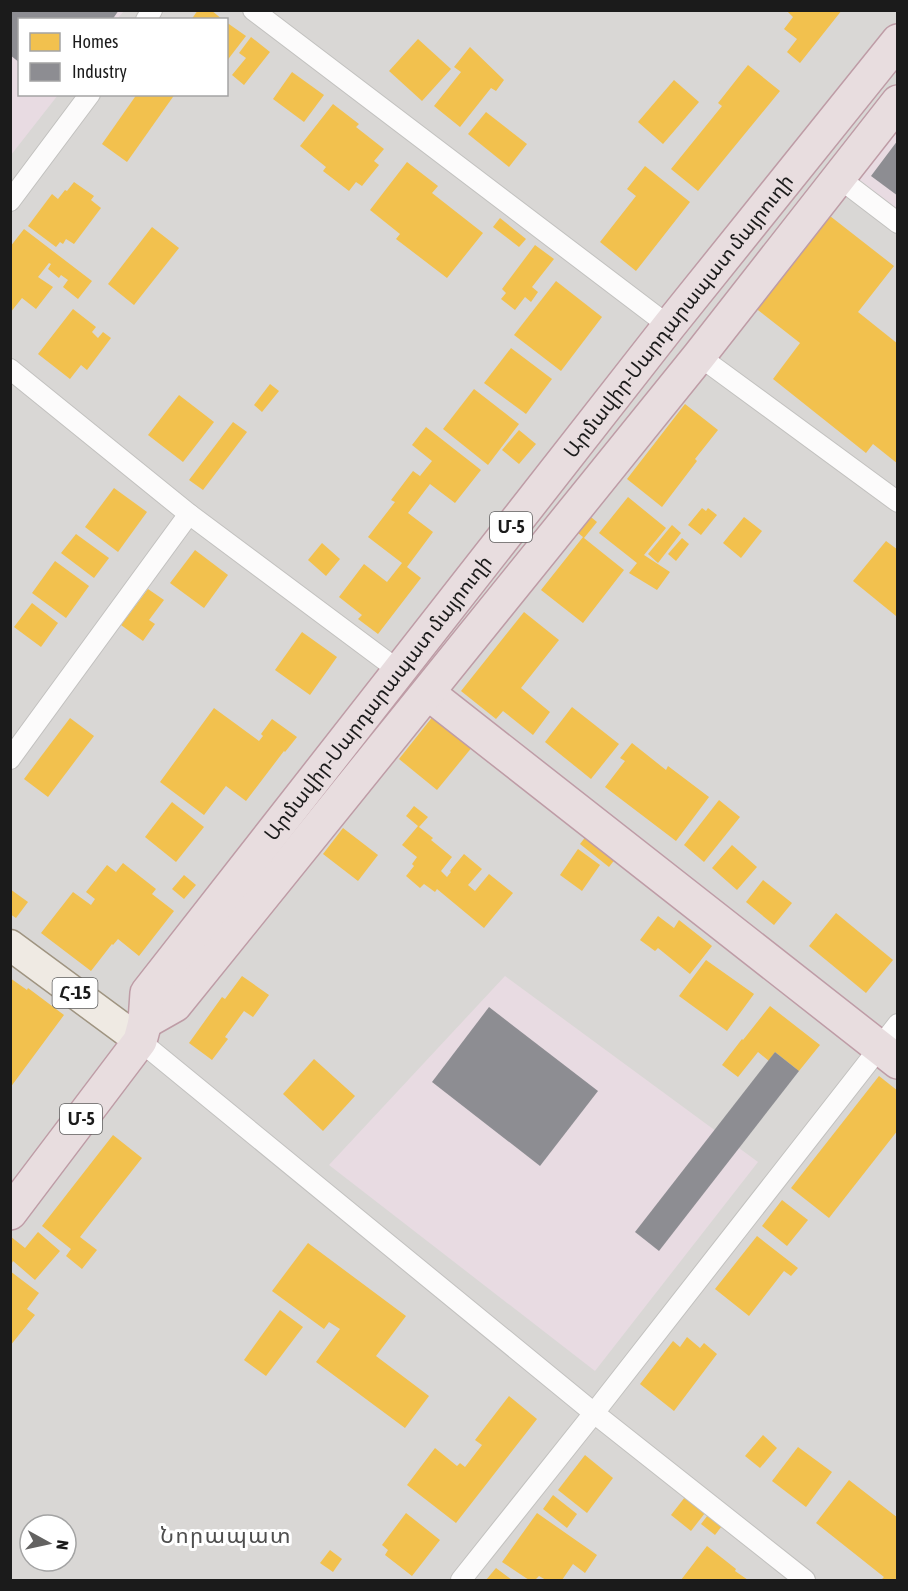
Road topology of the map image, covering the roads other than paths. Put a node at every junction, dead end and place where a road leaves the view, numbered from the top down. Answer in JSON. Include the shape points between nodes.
{"nodes":[{"id":1,"x":253,"y":10,"type":"edge"},
{"id":2,"x":897,"y":41,"type":"edge"},
{"id":3,"x":89,"y":96,"type":"edge"},
{"id":4,"x":897,"y":102,"type":"edge"},
{"id":5,"x":839,"y":178,"type":"junction"},
{"id":6,"x":10,"y":201,"type":"edge"},
{"id":7,"x":897,"y":223,"type":"edge"},
{"id":8,"x":669,"y":326,"type":"junction"},
{"id":9,"x":699,"y":356,"type":"junction"},
{"id":10,"x":10,"y":369,"type":"edge"},
{"id":11,"x":897,"y":502,"type":"edge"},
{"id":12,"x":189,"y":514,"type":"junction"},
{"id":13,"x":398,"y":670,"type":"junction"},
{"id":14,"x":428,"y":693,"type":"junction"},
{"id":15,"x":10,"y":759,"type":"edge"},
{"id":16,"x":10,"y":945,"type":"edge"},
{"id":17,"x":143,"y":1032,"type":"junction"},
{"id":18,"x":892,"y":1045,"type":"edge"},
{"id":19,"x":10,"y":1213,"type":"edge"},
{"id":20,"x":594,"y":1413,"type":"junction"},
{"id":21,"x":461,"y":1581,"type":"edge"},
{"id":22,"x":805,"y":1581,"type":"edge"}],
"edges":[{"from":1,"to":8,"type":"street"},
{"from":2,"to":8,"type":"highway","name":"Արմավիր-Սարդարապատ մայրուղի","number":"Մ-5"},
{"from":3,"to":6,"type":"street"},
{"from":4,"to":5,"type":"highway","name":"Արմավիր-Սարդարապատ մայրուղի","number":"Մ-5"},
{"from":5,"to":7,"type":"street"},
{"from":5,"to":9,"type":"highway","name":"Արմավիր-Սարդարապատ մայրուղի","number":"Մ-5"},
{"from":8,"to":13,"type":"highway","name":"Արմավիր-Սարդարապատ մայրուղի","number":"Մ-5"},
{"from":9,"to":11,"type":"street"},
{"from":9,"to":14,"type":"highway","name":"Արմավիր-Սարդարապատ մայրուղի","number":"Մ-5"},
{"from":10,"to":12,"type":"street"},
{"from":12,"to":13,"type":"street"},
{"from":12,"to":15,"type":"street"},
{"from":13,"to":17,"type":"highway","name":"Արմավիր-Սարդարապատ մայրուղի","number":"Մ-5","via":[[147,993]]},
{"from":14,"to":17,"type":"highway","name":"Արմավիր-Սարդարապատ մայրուղի","number":"Մ-5","via":[[175,1005]]},
{"from":14,"to":18,"type":"highway","name":"Արմավիր-Սարդարապատ մայրուղի"},
{"from":16,"to":17,"type":"main road","number":"Հ-15"},
{"from":17,"to":19,"type":"highway","name":"Արմավիր-Սարդարապատ մայրուղի","number":"Մ-5"},
{"from":17,"to":20,"type":"street"},
{"from":18,"to":20,"type":"street"},
{"from":20,"to":21,"type":"street"},
{"from":20,"to":22,"type":"street"}]}
